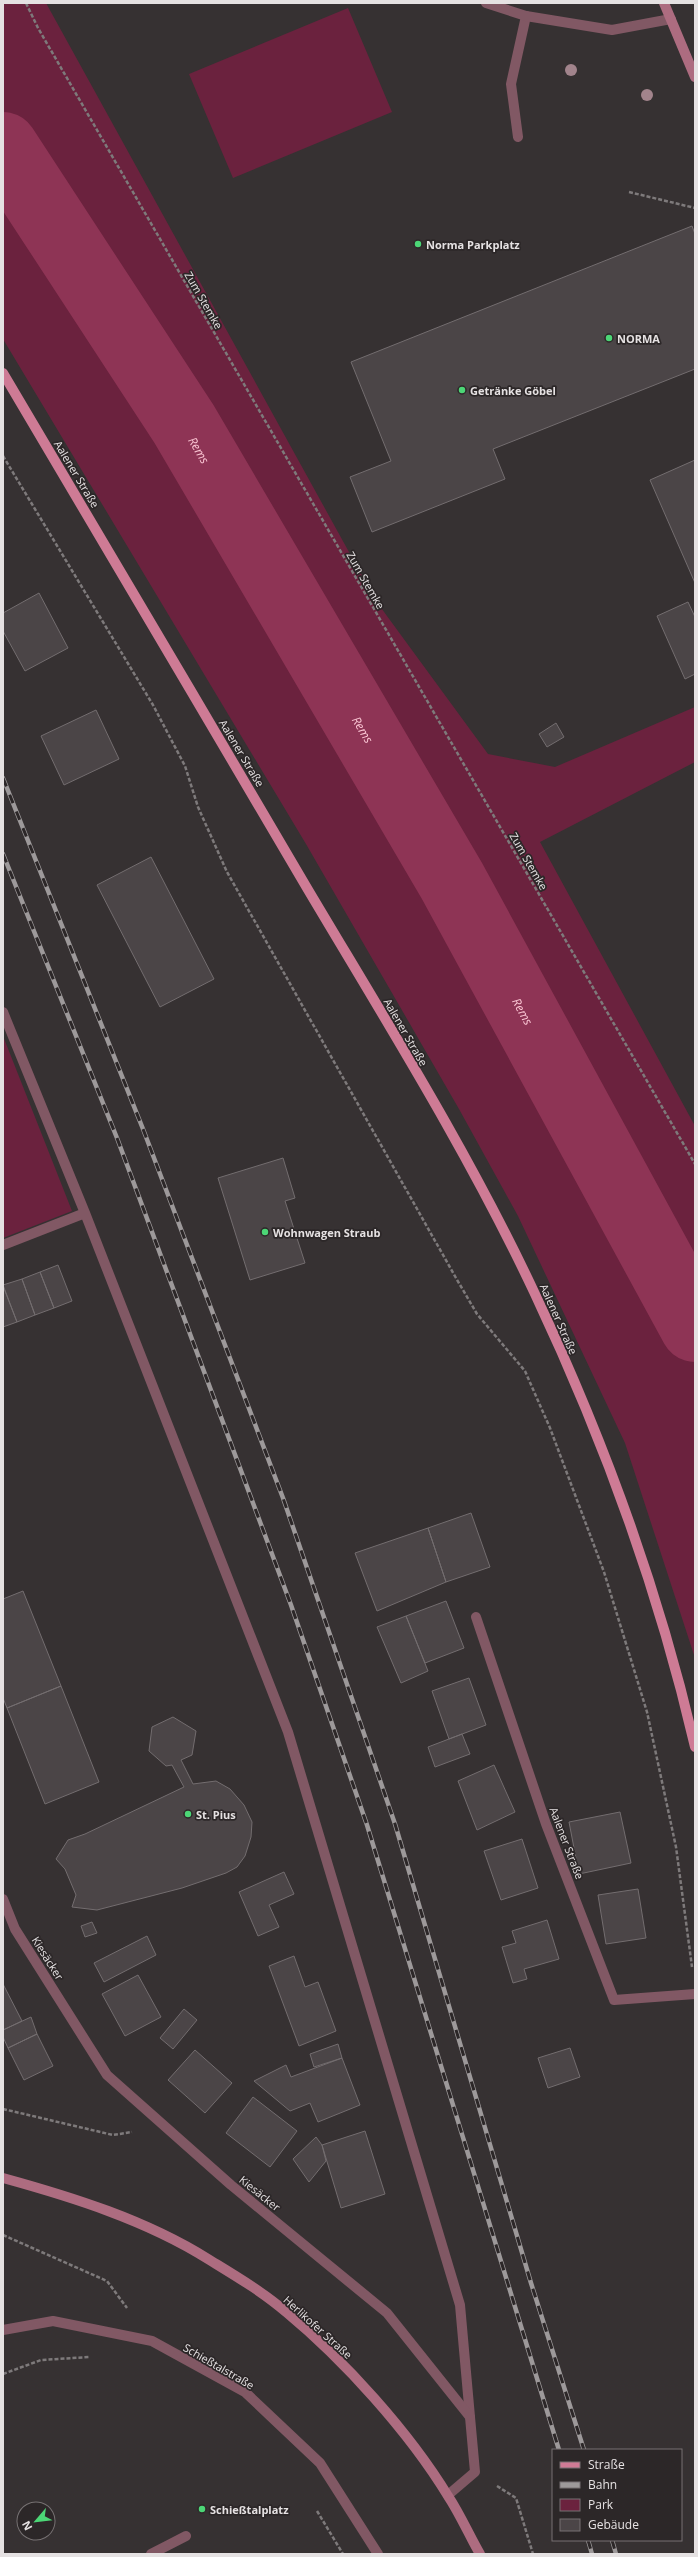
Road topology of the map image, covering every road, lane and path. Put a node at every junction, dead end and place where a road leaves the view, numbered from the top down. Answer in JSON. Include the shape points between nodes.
{"nodes":[{"id":1,"x":26,"y":3,"type":"edge"},
{"id":2,"x":486,"y":3,"type":"edge"},
{"id":3,"x":664,"y":3,"type":"edge"},
{"id":4,"x":526,"y":16,"type":"junction"},
{"id":5,"x":671,"y":19,"type":"junction"},
{"id":6,"x":695,"y":77,"type":"edge"},
{"id":7,"x":518,"y":137,"type":"dead end"},
{"id":8,"x":629,"y":192,"type":"dead end"},
{"id":9,"x":695,"y":208,"type":"edge"},
{"id":10,"x":3,"y":373,"type":"edge"},
{"id":11,"x":3,"y":456,"type":"edge"},
{"id":12,"x":3,"y":1012,"type":"edge"},
{"id":13,"x":695,"y":1164,"type":"edge"},
{"id":14,"x":85,"y":1213,"type":"junction"},
{"id":15,"x":3,"y":1245,"type":"edge"},
{"id":16,"x":476,"y":1617,"type":"dead end"},
{"id":17,"x":695,"y":1747,"type":"edge"},
{"id":18,"x":3,"y":1899,"type":"edge"},
{"id":19,"x":692,"y":1970,"type":"dead end"},
{"id":20,"x":695,"y":1994,"type":"edge"},
{"id":21,"x":3,"y":2109,"type":"edge"},
{"id":22,"x":155,"y":2120,"type":"junction"},
{"id":23,"x":3,"y":2178,"type":"edge"},
{"id":24,"x":3,"y":2235,"type":"edge"},
{"id":25,"x":3,"y":2330,"type":"edge"},
{"id":26,"x":152,"y":2341,"type":"junction"},
{"id":27,"x":92,"y":2356,"type":"dead end"},
{"id":28,"x":3,"y":2374,"type":"edge"},
{"id":29,"x":470,"y":2417,"type":"junction"},
{"id":30,"x":475,"y":2472,"type":"junction"},
{"id":31,"x":448,"y":2495,"type":"junction"},
{"id":32,"x":313,"y":2504,"type":"dead end"},
{"id":33,"x":186,"y":2536,"type":"dead end"},
{"id":34,"x":151,"y":2554,"type":"edge"},
{"id":35,"x":343,"y":2554,"type":"edge"},
{"id":36,"x":378,"y":2554,"type":"edge"},
{"id":37,"x":480,"y":2554,"type":"edge"},
{"id":38,"x":533,"y":2554,"type":"edge"}],
"edges":[{"from":1,"to":13,"type":"path","name":"Zum Stemke","via":[[38,28]]},
{"from":2,"to":4,"type":"street"},
{"from":3,"to":5,"type":"main road"},
{"from":4,"to":5,"type":"street","via":[[612,30]]},
{"from":4,"to":7,"type":"street","via":[[511,84]]},
{"from":5,"to":6,"type":"main road"},
{"from":8,"to":9,"type":"path"},
{"from":10,"to":17,"type":"main road","name":"Aalener Straße","via":[[389,1027],[477,1180],[535,1293],[584,1406],[620,1501],[677,1670]]},
{"from":11,"to":19,"type":"path","via":[[153,705],[185,766],[198,808],[227,872],[448,1264],[477,1314],[525,1370],[550,1428],[604,1572],[647,1712],[676,1847]]},
{"from":12,"to":14,"type":"street"},
{"from":14,"to":15,"type":"street"},
{"from":14,"to":29,"type":"street","via":[[288,1732],[460,2305]]},
{"from":16,"to":20,"type":"street","name":"Aalener Straße","via":[[546,1824],[614,2000]]},
{"from":18,"to":22,"type":"street","name":"Kiesäcker","via":[[15,1929],[107,2075]]},
{"from":21,"to":22,"type":"path","via":[[113,2135],[136,2131]]},
{"from":22,"to":29,"type":"street","name":"Kiesäcker","via":[[387,2313]]},
{"from":23,"to":31,"type":"main road","name":"Herlikofer Straße","via":[[53,2192],[144,2226],[207,2258],[285,2311],[341,2363],[390,2418]]},
{"from":24,"to":26,"type":"path","via":[[107,2281]]},
{"from":25,"to":26,"type":"street","name":"Schießtalstraße","via":[[53,2322]]},
{"from":26,"to":36,"type":"street","name":"Schießtalstraße","via":[[245,2392],[320,2463]]},
{"from":27,"to":28,"type":"path","via":[[42,2360]]},
{"from":29,"to":30,"type":"street"},
{"from":30,"to":31,"type":"street"},
{"from":30,"to":38,"type":"path","via":[[516,2498]]},
{"from":31,"to":37,"type":"main road","name":"Herlikofer Straße"},
{"from":32,"to":35,"type":"path"},
{"from":33,"to":34,"type":"street"}]}
